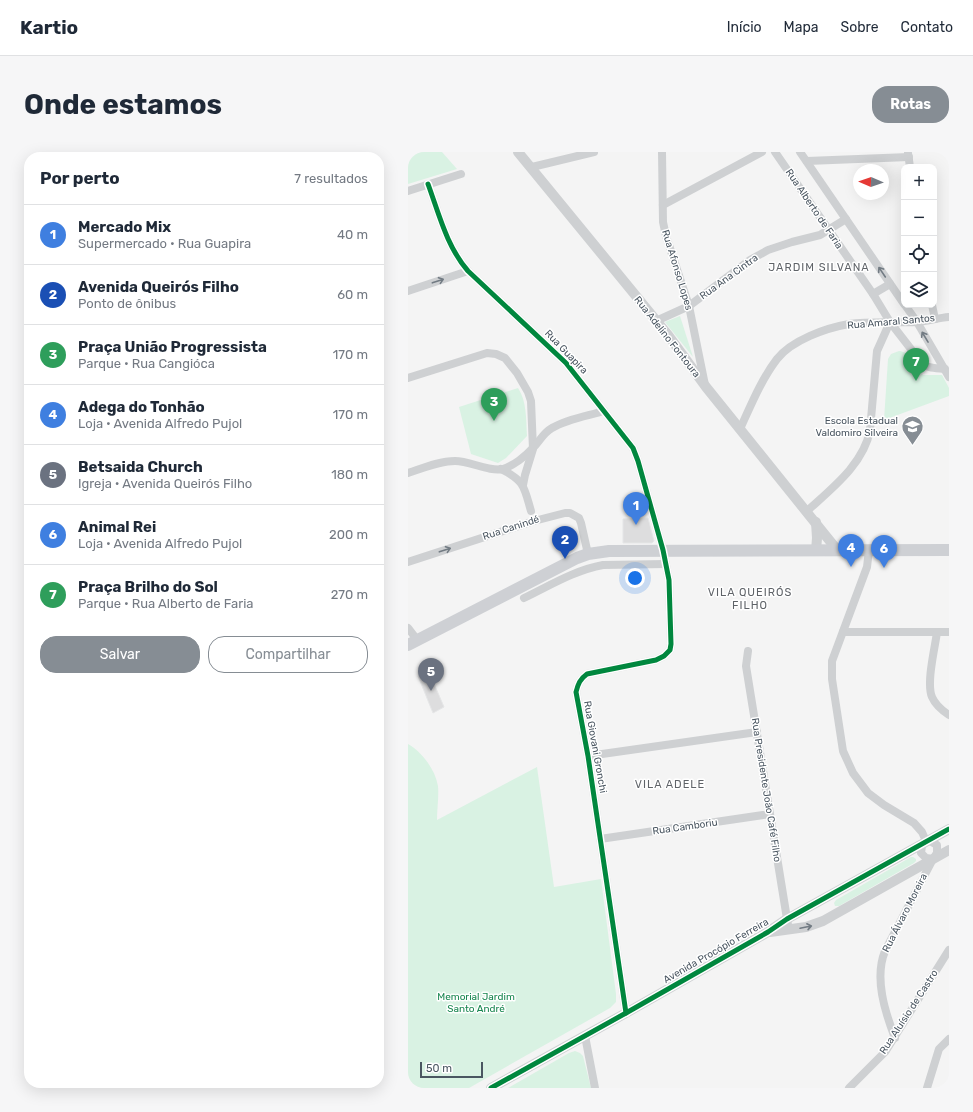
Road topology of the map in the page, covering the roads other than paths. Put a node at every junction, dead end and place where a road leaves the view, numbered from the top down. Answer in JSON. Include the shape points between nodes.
{"nodes":[{"id":1,"x":518,"y":152,"type":"edge"},
{"id":2,"x":594,"y":152,"type":"edge"},
{"id":3,"x":662,"y":152,"type":"edge"},
{"id":4,"x":762,"y":152,"type":"edge"},
{"id":5,"x":775,"y":152,"type":"edge"},
{"id":6,"x":800,"y":152,"type":"edge"},
{"id":7,"x":908,"y":154,"type":"edge"},
{"id":8,"x":807,"y":161,"type":"junction"},
{"id":9,"x":910,"y":164,"type":"edge"},
{"id":10,"x":532,"y":167,"type":"junction"},
{"id":11,"x":461,"y":174,"type":"dead end"},
{"id":12,"x":428,"y":184,"type":"junction"},
{"id":13,"x":408,"y":191,"type":"edge"},
{"id":14,"x":663,"y":205,"type":"junction"},
{"id":15,"x":846,"y":219,"type":"junction"},
{"id":16,"x":829,"y":230,"type":"junction"},
{"id":17,"x":468,"y":271,"type":"junction"},
{"id":18,"x":890,"y":284,"type":"junction"},
{"id":19,"x":408,"y":291,"type":"edge"},
{"id":20,"x":873,"y":294,"type":"junction"},
{"id":21,"x":901,"y":300,"type":"edge"},
{"id":22,"x":689,"y":306,"type":"junction"},
{"id":23,"x":907,"y":308,"type":"edge"},
{"id":24,"x":933,"y":308,"type":"edge"},
{"id":25,"x":949,"y":316,"type":"edge"},
{"id":26,"x":935,"y":319,"type":"junction"},
{"id":27,"x":656,"y":321,"type":"junction"},
{"id":28,"x":890,"y":322,"type":"junction"},
{"id":29,"x":916,"y":322,"type":"junction"},
{"id":30,"x":947,"y":373,"type":"edge"},
{"id":31,"x":408,"y":378,"type":"edge"},
{"id":32,"x":706,"y":387,"type":"junction"},
{"id":33,"x":604,"y":411,"type":"junction"},
{"id":34,"x":740,"y":429,"type":"junction"},
{"id":35,"x":533,"y":448,"type":"junction"},
{"id":36,"x":501,"y":469,"type":"junction"},
{"id":37,"x":408,"y":473,"type":"edge"},
{"id":38,"x":523,"y":485,"type":"junction"},
{"id":39,"x":531,"y":511,"type":"dead end"},
{"id":40,"x":807,"y":511,"type":"junction"},
{"id":41,"x":816,"y":522,"type":"junction"},
{"id":42,"x":663,"y":550,"type":"junction"},
{"id":43,"x":816,"y":550,"type":"junction"},
{"id":44,"x":838,"y":550,"type":"junction"},
{"id":45,"x":869,"y":550,"type":"junction"},
{"id":46,"x":949,"y":550,"type":"edge"},
{"id":47,"x":588,"y":554,"type":"junction"},
{"id":48,"x":408,"y":562,"type":"edge"},
{"id":49,"x":666,"y":564,"type":"junction"},
{"id":50,"x":524,"y":598,"type":"dead end"},
{"id":51,"x":408,"y":628,"type":"edge"},
{"id":52,"x":843,"y":632,"type":"junction"},
{"id":53,"x":937,"y":632,"type":"junction"},
{"id":54,"x":949,"y":632,"type":"edge"},
{"id":55,"x":413,"y":643,"type":"edge"},
{"id":56,"x":748,"y":651,"type":"dead end"},
{"id":57,"x":949,"y":716,"type":"edge"},
{"id":58,"x":757,"y":732,"type":"junction"},
{"id":59,"x":588,"y":756,"type":"junction"},
{"id":60,"x":770,"y":814,"type":"junction"},
{"id":61,"x":949,"y":829,"type":"edge"},
{"id":62,"x":600,"y":839,"type":"junction"},
{"id":63,"x":926,"y":841,"type":"junction"},
{"id":64,"x":949,"y":850,"type":"edge"},
{"id":65,"x":932,"y":859,"type":"junction"},
{"id":66,"x":787,"y":919,"type":"junction"},
{"id":67,"x":788,"y":930,"type":"junction"},
{"id":68,"x":768,"y":932,"type":"junction"},
{"id":69,"x":949,"y":950,"type":"edge"},
{"id":70,"x":626,"y":1013,"type":"junction"},
{"id":71,"x":585,"y":1036,"type":"junction"},
{"id":72,"x":895,"y":1038,"type":"junction"},
{"id":73,"x":949,"y":1039,"type":"edge"},
{"id":74,"x":491,"y":1088,"type":"edge"},
{"id":75,"x":595,"y":1088,"type":"edge"},
{"id":76,"x":849,"y":1088,"type":"edge"},
{"id":77,"x":927,"y":1088,"type":"edge"}],
"edges":[{"from":1,"to":10,"type":"street","name":"Rua Adelino Fontoura"},
{"from":2,"to":10,"type":"street"},
{"from":3,"to":14,"type":"street","name":"Rua Afonso Lopes"},
{"from":4,"to":14,"type":"street"},
{"from":5,"to":16,"type":"street","name":"Rua Alberto de Faria"},
{"from":6,"to":8,"type":"street","name":"Rua Alberto de Faria"},
{"from":7,"to":8,"type":"street"},
{"from":7,"to":9,"type":"street"},
{"from":8,"to":15,"type":"street","name":"Rua Alberto de Faria"},
{"from":10,"to":27,"type":"street","name":"Rua Adelino Fontoura"},
{"from":11,"to":12,"type":"street"},
{"from":12,"to":13,"type":"street"},
{"from":12,"to":17,"type":"street","name":"Rua Guapira","via":[[454,253]]},
{"from":14,"to":22,"type":"street","name":"Rua Afonso Lopes","via":[[666,236]]},
{"from":15,"to":16,"type":"street","name":"Rua Ana Cintra"},
{"from":18,"to":15,"type":"street","name":"Rua Alberto de Faria","one_way":true},
{"from":16,"to":20,"type":"street","name":"Rua Alberto de Faria"},
{"from":16,"to":22,"type":"street","name":"Rua Ana Cintra","via":[[768,250],[750,260]]},
{"from":19,"to":17,"type":"street","one_way":true},
{"from":17,"to":33,"type":"street","name":"Rua Guapira","via":[[566,363]]},
{"from":18,"to":20,"type":"street"},
{"from":18,"to":21,"type":"street","name":"Rua Alberto de Faria"},
{"from":20,"to":28,"type":"street","name":"Rua Alberto de Faria"},
{"from":22,"to":27,"type":"street","name":"Rua Ana Cintra"},
{"from":22,"to":32,"type":"street","name":"Rua Afonso Lopes"},
{"from":23,"to":29,"type":"street","name":"Rua Alberto de Faria"},
{"from":24,"to":26,"type":"street"},
{"from":25,"to":26,"type":"street","name":"Rua Amaral Santos"},
{"from":26,"to":29,"type":"street","name":"Rua Amaral Santos"},
{"from":27,"to":32,"type":"street","name":"Rua Adelino Fontoura"},
{"from":28,"to":29,"type":"street","name":"Rua Amaral Santos"},
{"from":28,"to":30,"type":"street","name":"Rua Alberto de Faria","via":[[924,366]]},
{"from":28,"to":34,"type":"street","name":"Rua Amaral Santos","via":[[849,324],[807,337],[790,347],[778,358],[764,378]]},
{"from":28,"to":40,"type":"street","via":[[877,351],[870,430],[865,448],[847,473]]},
{"from":30,"to":29,"type":"street","name":"Rua Alberto de Faria","one_way":true},
{"from":31,"to":35,"type":"street","via":[[487,353],[504,358],[524,383],[531,401]]},
{"from":32,"to":34,"type":"street","name":"Rua Adelino Fontoura"},
{"from":33,"to":35,"type":"street","via":[[551,429]]},
{"from":33,"to":42,"type":"street","name":"Rua Guapira","via":[[636,453]]},
{"from":34,"to":40,"type":"street","name":"Rua Adelino Fontoura"},
{"from":35,"to":36,"type":"street","via":[[512,465]]},
{"from":35,"to":38,"type":"street"},
{"from":36,"to":37,"type":"street","via":[[455,461]]},
{"from":36,"to":38,"type":"street","via":[[516,477]]},
{"from":38,"to":39,"type":"street"},
{"from":40,"to":41,"type":"street","name":"Rua Adelino Fontoura"},
{"from":41,"to":43,"type":"street"},
{"from":41,"to":44,"type":"street","name":"Rua Adelino Fontoura"},
{"from":42,"to":43,"type":"main road"},
{"from":42,"to":47,"type":"main road"},
{"from":42,"to":49,"type":"street","name":"Rua Giovani Gronchi"},
{"from":43,"to":44,"type":"main road"},
{"from":44,"to":45,"type":"main road"},
{"from":45,"to":46,"type":"main road"},
{"from":45,"to":52,"type":"street","via":[[867,567]]},
{"from":48,"to":47,"type":"street","name":"Rua Canindé","one_way":true,"via":[[565,513],[579,518]]},
{"from":47,"to":55,"type":"main road"},
{"from":49,"to":50,"type":"street","via":[[594,567]]},
{"from":49,"to":59,"type":"street","name":"Rua Giovani Gronchi","via":[[670,588],[670,650],[656,660],[592,672],[583,677],[576,692]]},
{"from":51,"to":55,"type":"street"},
{"from":52,"to":53,"type":"street"},
{"from":52,"to":63,"type":"street","via":[[831,670],[845,758],[868,793],[914,823]]},
{"from":53,"to":54,"type":"street"},
{"from":53,"to":57,"type":"street","via":[[930,686],[932,698]]},
{"from":56,"to":58,"type":"street","name":"Rua Presidente João Café Filho","via":[[746,666]]},
{"from":58,"to":59,"type":"street"},
{"from":58,"to":60,"type":"street","name":"Rua Presidente João Café Filho"},
{"from":59,"to":62,"type":"street","name":"Rua Giovani Gronchi"},
{"from":60,"to":62,"type":"street","name":"Rua Camboriu"},
{"from":60,"to":66,"type":"street","name":"Rua Presidente João Café Filho"},
{"from":61,"to":63,"type":"street","name":"Avenida Procópio Ferreira"},
{"from":62,"to":70,"type":"street","name":"Rua Giovani Gronchi"},
{"from":63,"to":65,"type":"street","via":[[921,853]]},
{"from":63,"to":65,"type":"street","via":[[937,846],[937,853]]},
{"from":63,"to":66,"type":"street","name":"Avenida Procópio Ferreira"},
{"from":64,"to":65,"type":"street","name":"Avenida Procópio Ferreira"},
{"from":67,"to":65,"type":"street","name":"Avenida Procópio Ferreira","one_way":true,"via":[[823,921]]},
{"from":65,"to":72,"type":"street","name":"Rua Álvaro Moreira","via":[[882,964],[884,1004]]},
{"from":66,"to":67,"type":"street","name":"Rua Presidente João Café Filho"},
{"from":66,"to":68,"type":"street","name":"Avenida Procópio Ferreira"},
{"from":67,"to":68,"type":"street","name":"Avenida Procópio Ferreira"},
{"from":68,"to":70,"type":"street","name":"Avenida Procópio Ferreira"},
{"from":69,"to":72,"type":"street","name":"Rua Aluísio de Castro"},
{"from":70,"to":71,"type":"street","name":"Avenida Procópio Ferreira"},
{"from":71,"to":74,"type":"street","name":"Avenida Procópio Ferreira"},
{"from":71,"to":75,"type":"street"},
{"from":72,"to":76,"type":"street","name":"Rua Aluísio de Castro","via":[[886,1052]]},
{"from":73,"to":77,"type":"street","via":[[940,1049]]}]}
